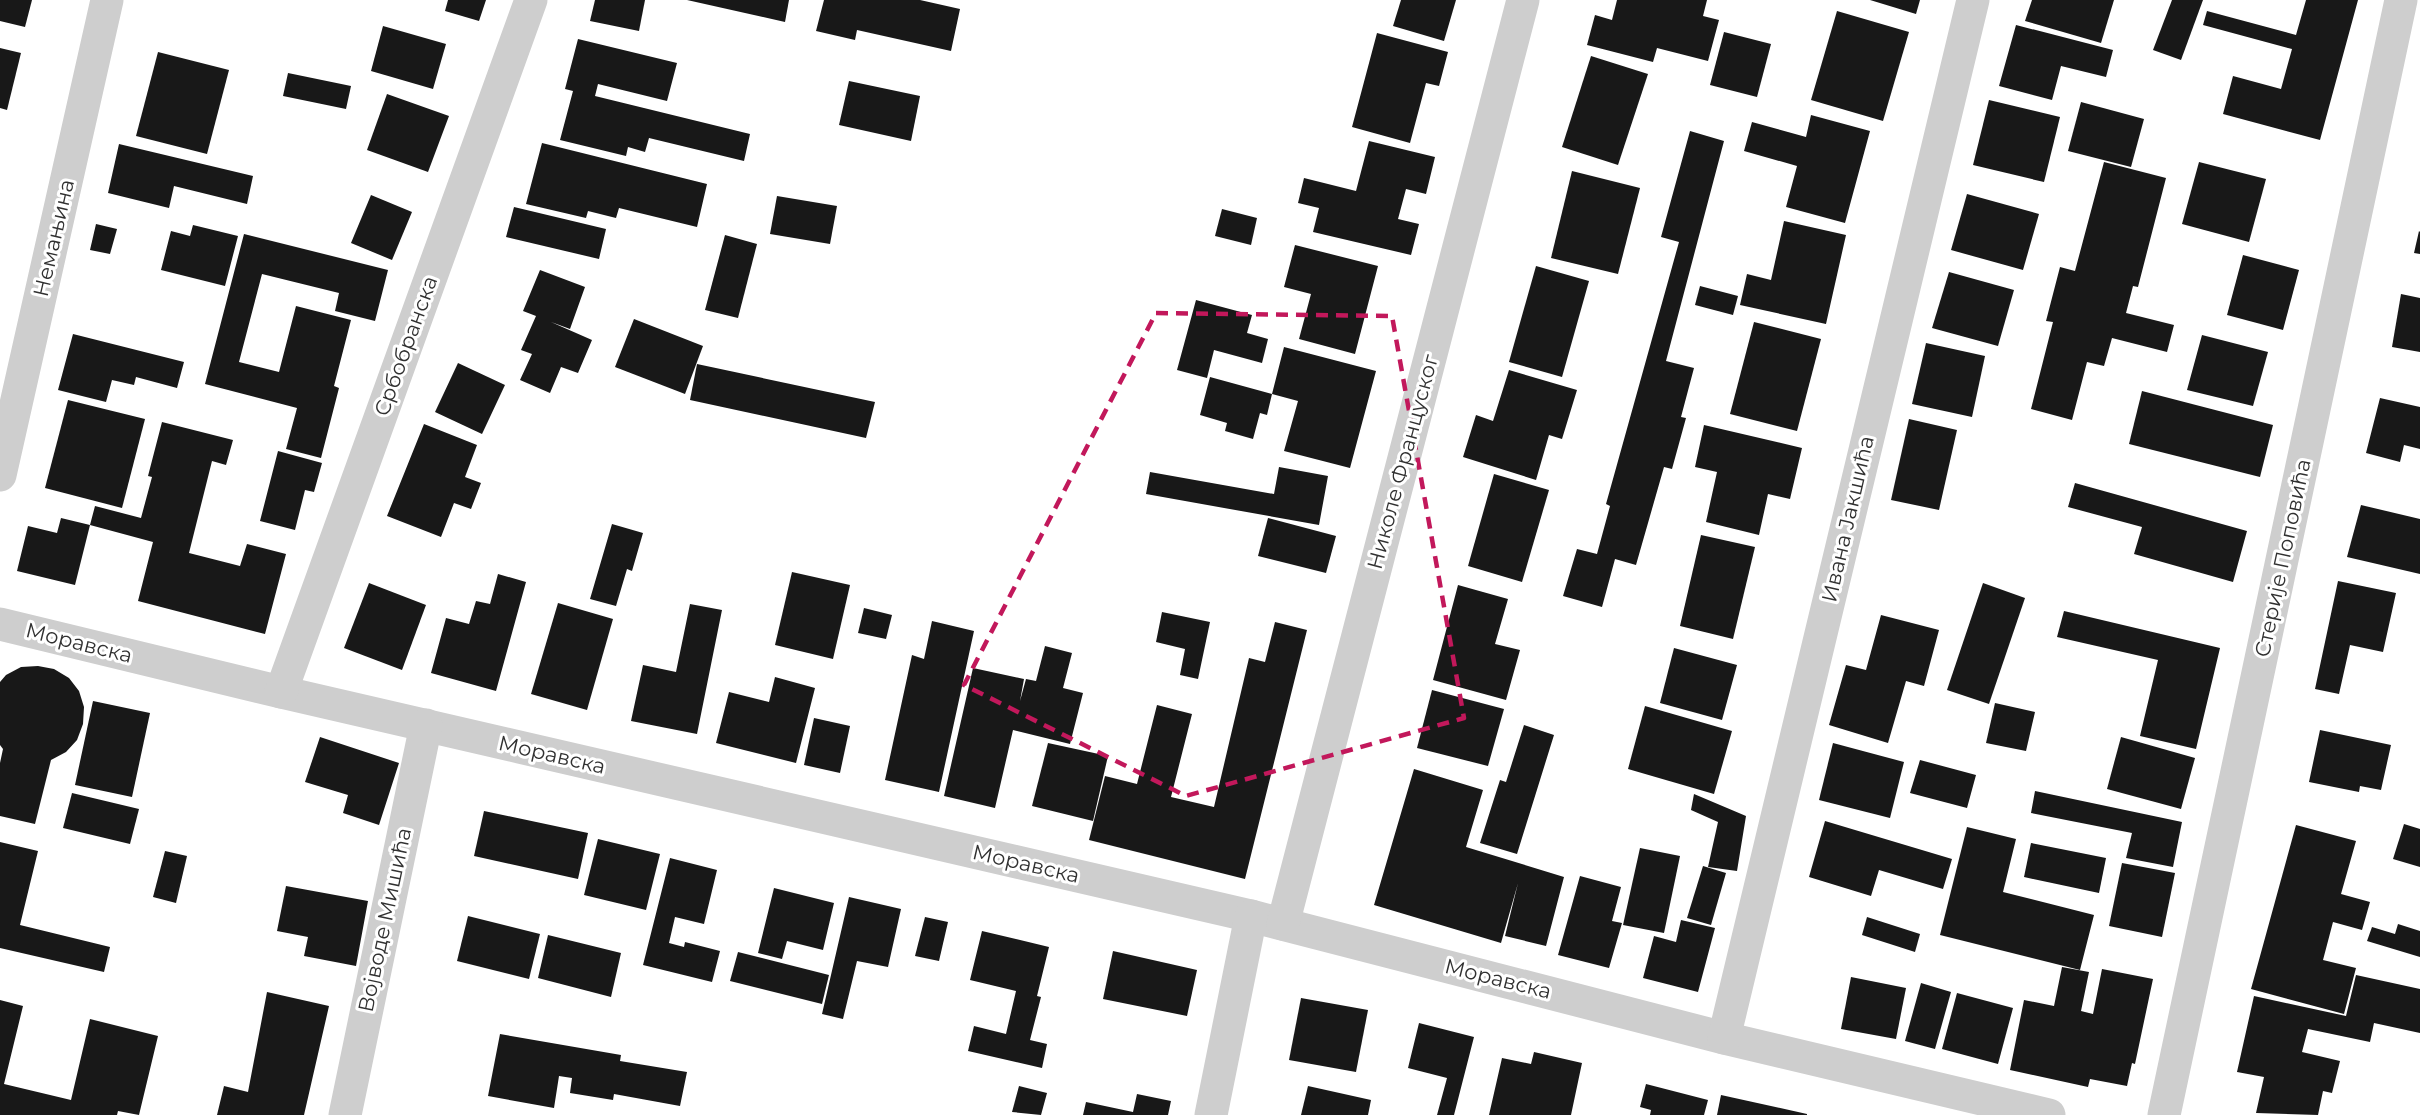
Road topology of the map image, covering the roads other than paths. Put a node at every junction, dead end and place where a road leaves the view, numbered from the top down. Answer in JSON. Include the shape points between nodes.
{"nodes":[{"id":1,"x":107,"y":0,"type":"edge"},
{"id":2,"x":531,"y":0,"type":"edge"},
{"id":3,"x":1522,"y":0,"type":"edge"},
{"id":4,"x":1973,"y":0,"type":"edge"},
{"id":5,"x":2401,"y":0,"type":"edge"},
{"id":6,"x":0,"y":475,"type":"edge"},
{"id":7,"x":0,"y":624,"type":"edge"},
{"id":8,"x":280,"y":692,"type":"junction"},
{"id":9,"x":426,"y":725,"type":"junction"},
{"id":10,"x":1251,"y":916,"type":"junction"},
{"id":11,"x":1283,"y":924,"type":"junction"},
{"id":12,"x":1724,"y":1038,"type":"junction"},
{"id":13,"x":345,"y":1115,"type":"edge"},
{"id":14,"x":1211,"y":1115,"type":"edge"},
{"id":15,"x":2049,"y":1115,"type":"edge"},
{"id":16,"x":2164,"y":1115,"type":"edge"}],
"edges":[{"from":1,"to":6,"type":"street","name":"Немањина"},
{"from":2,"to":8,"type":"street","name":"Србобранска"},
{"from":3,"to":11,"type":"street","name":"Николе Француског"},
{"from":4,"to":12,"type":"street","name":"Ивана Јакшића"},
{"from":5,"to":16,"type":"street","name":"Стерије Поповића"},
{"from":7,"to":8,"type":"street","name":"Моравска"},
{"from":8,"to":9,"type":"street","name":"Моравска"},
{"from":9,"to":10,"type":"street","name":"Моравска"},
{"from":9,"to":13,"type":"street","name":"Војводе Мишића"},
{"from":10,"to":11,"type":"street","name":"Моравска"},
{"from":10,"to":14,"type":"street"},
{"from":11,"to":12,"type":"street","name":"Моравска"},
{"from":12,"to":15,"type":"street","name":"Моравска"}]}
